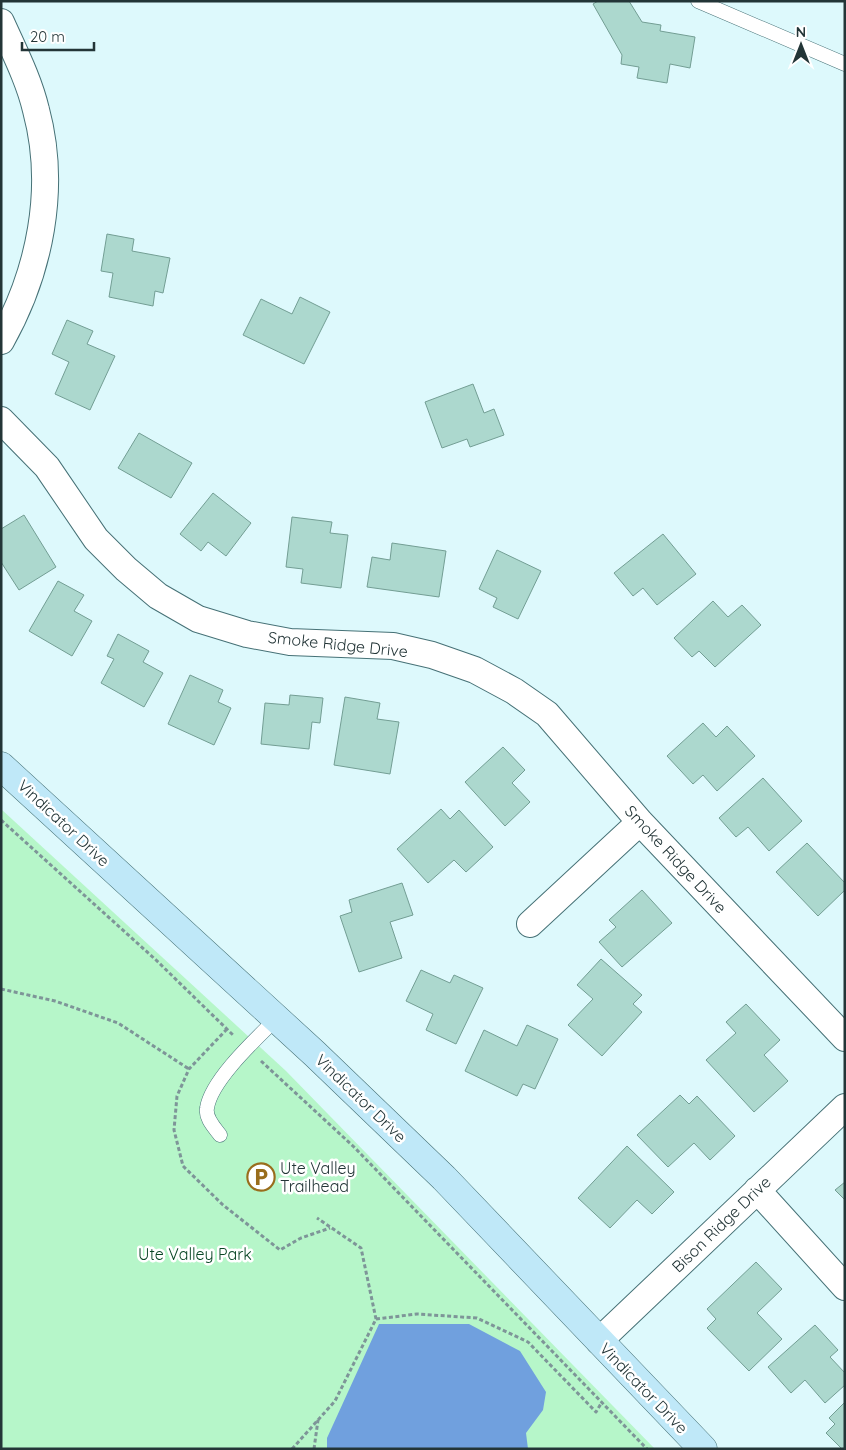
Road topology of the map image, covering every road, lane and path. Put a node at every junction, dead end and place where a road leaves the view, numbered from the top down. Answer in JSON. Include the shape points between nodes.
{"nodes":[{"id":1,"x":698,"y":1,"type":"edge"},
{"id":2,"x":1,"y":22,"type":"edge"},
{"id":3,"x":845,"y":64,"type":"edge"},
{"id":4,"x":1,"y":341,"type":"edge"},
{"id":5,"x":1,"y":420,"type":"edge"},
{"id":6,"x":1,"y":766,"type":"edge"},
{"id":7,"x":1,"y":820,"type":"edge"},
{"id":8,"x":640,"y":822,"type":"junction"},
{"id":9,"x":530,"y":924,"type":"dead end"},
{"id":10,"x":1,"y":989,"type":"edge"},
{"id":11,"x":276,"y":1019,"type":"junction"},
{"id":12,"x":227,"y":1029,"type":"junction"},
{"id":13,"x":845,"y":1038,"type":"edge"},
{"id":14,"x":246,"y":1048,"type":"junction"},
{"id":15,"x":189,"y":1069,"type":"junction"},
{"id":16,"x":845,"y":1107,"type":"edge"},
{"id":17,"x":220,"y":1135,"type":"dead end"},
{"id":18,"x":757,"y":1190,"type":"junction"},
{"id":19,"x":317,"y":1218,"type":"dead end"},
{"id":20,"x":330,"y":1228,"type":"junction"},
{"id":21,"x":845,"y":1287,"type":"edge"},
{"id":22,"x":376,"y":1320,"type":"junction"},
{"id":23,"x":599,"y":1341,"type":"junction"},
{"id":24,"x":602,"y":1402,"type":"junction"},
{"id":25,"x":318,"y":1420,"type":"junction"},
{"id":26,"x":292,"y":1449,"type":"edge"},
{"id":27,"x":314,"y":1449,"type":"edge"},
{"id":28,"x":647,"y":1449,"type":"edge"},
{"id":29,"x":703,"y":1449,"type":"edge"}],
"edges":[{"from":1,"to":3,"type":"lane"},
{"from":2,"to":4,"type":"street","via":[[36,110],[44,151],[45,195],[40,237],[30,278]]},
{"from":5,"to":8,"type":"street","name":"Smoke Ridge Drive","via":[[47,467],[96,539],[158,596],[198,619],[247,634],[290,642],[393,646],[432,654],[475,670],[547,714]]},
{"from":6,"to":11,"type":"main road","name":"Vindicator Drive"},
{"from":7,"to":12,"type":"path"},
{"from":8,"to":9,"type":"street"},
{"from":8,"to":13,"type":"street","name":"Smoke Ridge Drive"},
{"from":10,"to":15,"type":"path","via":[[55,1001],[118,1023]]},
{"from":11,"to":14,"type":"lane"},
{"from":11,"to":23,"type":"main road","name":"Vindicator Drive","via":[[444,1178]]},
{"from":12,"to":14,"type":"path"},
{"from":12,"to":15,"type":"path"},
{"from":14,"to":17,"type":"lane","via":[[214,1090],[207,1108],[210,1123]]},
{"from":14,"to":24,"type":"path","via":[[354,1147]]},
{"from":15,"to":20,"type":"path","via":[[177,1096],[174,1130],[183,1166],[280,1250],[301,1238]]},
{"from":16,"to":18,"type":"street","name":"Bison Ridge Drive"},
{"from":18,"to":21,"type":"street"},
{"from":18,"to":23,"type":"street","name":"Bison Ridge Drive"},
{"from":19,"to":20,"type":"path"},
{"from":20,"to":22,"type":"path","via":[[360,1248]]},
{"from":22,"to":24,"type":"path","via":[[417,1314],[477,1318],[528,1342],[596,1412]]},
{"from":22,"to":25,"type":"path","via":[[335,1401]]},
{"from":23,"to":29,"type":"main road","name":"Vindicator Drive"},
{"from":24,"to":28,"type":"path"},
{"from":25,"to":26,"type":"path"},
{"from":25,"to":27,"type":"path"}]}
